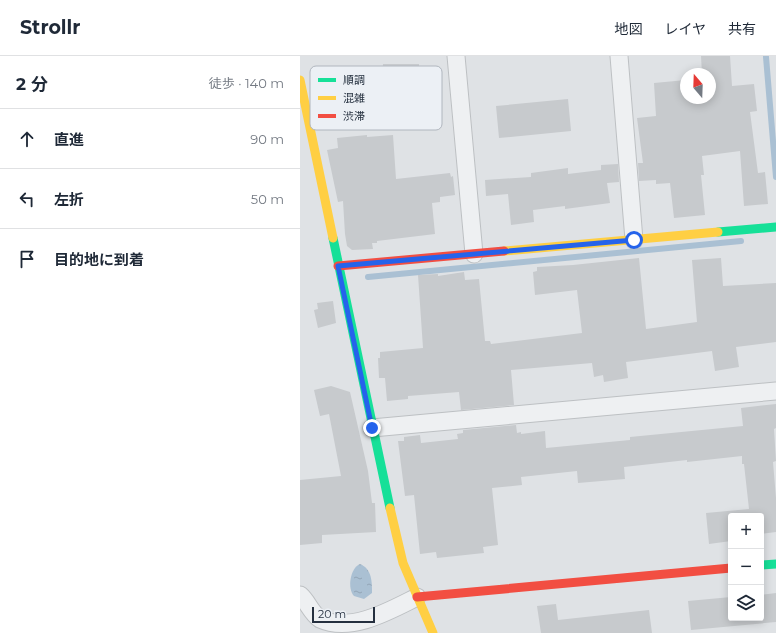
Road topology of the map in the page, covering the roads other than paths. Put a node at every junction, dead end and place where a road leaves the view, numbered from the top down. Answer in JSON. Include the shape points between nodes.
{"nodes":[{"id":1,"x":456,"y":56,"type":"edge"},
{"id":2,"x":619,"y":56,"type":"edge"},
{"id":3,"x":300,"y":80,"type":"edge"},
{"id":4,"x":310,"y":129,"type":"edge"},
{"id":5,"x":310,"y":130,"type":"edge"},
{"id":6,"x":776,"y":227,"type":"edge"},
{"id":7,"x":634,"y":240,"type":"junction"},
{"id":8,"x":474,"y":254,"type":"junction"},
{"id":9,"x":338,"y":266,"type":"junction"},
{"id":10,"x":776,"y":391,"type":"edge"},
{"id":11,"x":372,"y":428,"type":"junction"},
{"id":12,"x":776,"y":564,"type":"edge"},
{"id":13,"x":764,"y":565,"type":"edge"},
{"id":14,"x":728,"y":568,"type":"edge"},
{"id":15,"x":300,"y":595,"type":"edge"},
{"id":16,"x":417,"y":597,"type":"junction"},
{"id":17,"x":433,"y":633,"type":"edge"}],
"edges":[{"from":1,"to":8,"type":"street"},
{"from":2,"to":7,"type":"street"},
{"from":3,"to":4,"type":"street"},
{"from":5,"to":9,"type":"street"},
{"from":6,"to":7,"type":"street"},
{"from":7,"to":8,"type":"street"},
{"from":8,"to":9,"type":"street"},
{"from":9,"to":11,"type":"street"},
{"from":10,"to":11,"type":"street"},
{"from":11,"to":16,"type":"street","via":[[403,563]]},
{"from":12,"to":13,"type":"street"},
{"from":14,"to":16,"type":"street"},
{"from":15,"to":16,"type":"street","via":[[319,618],[337,628],[352,628],[367,623]]},
{"from":16,"to":17,"type":"street"}]}
